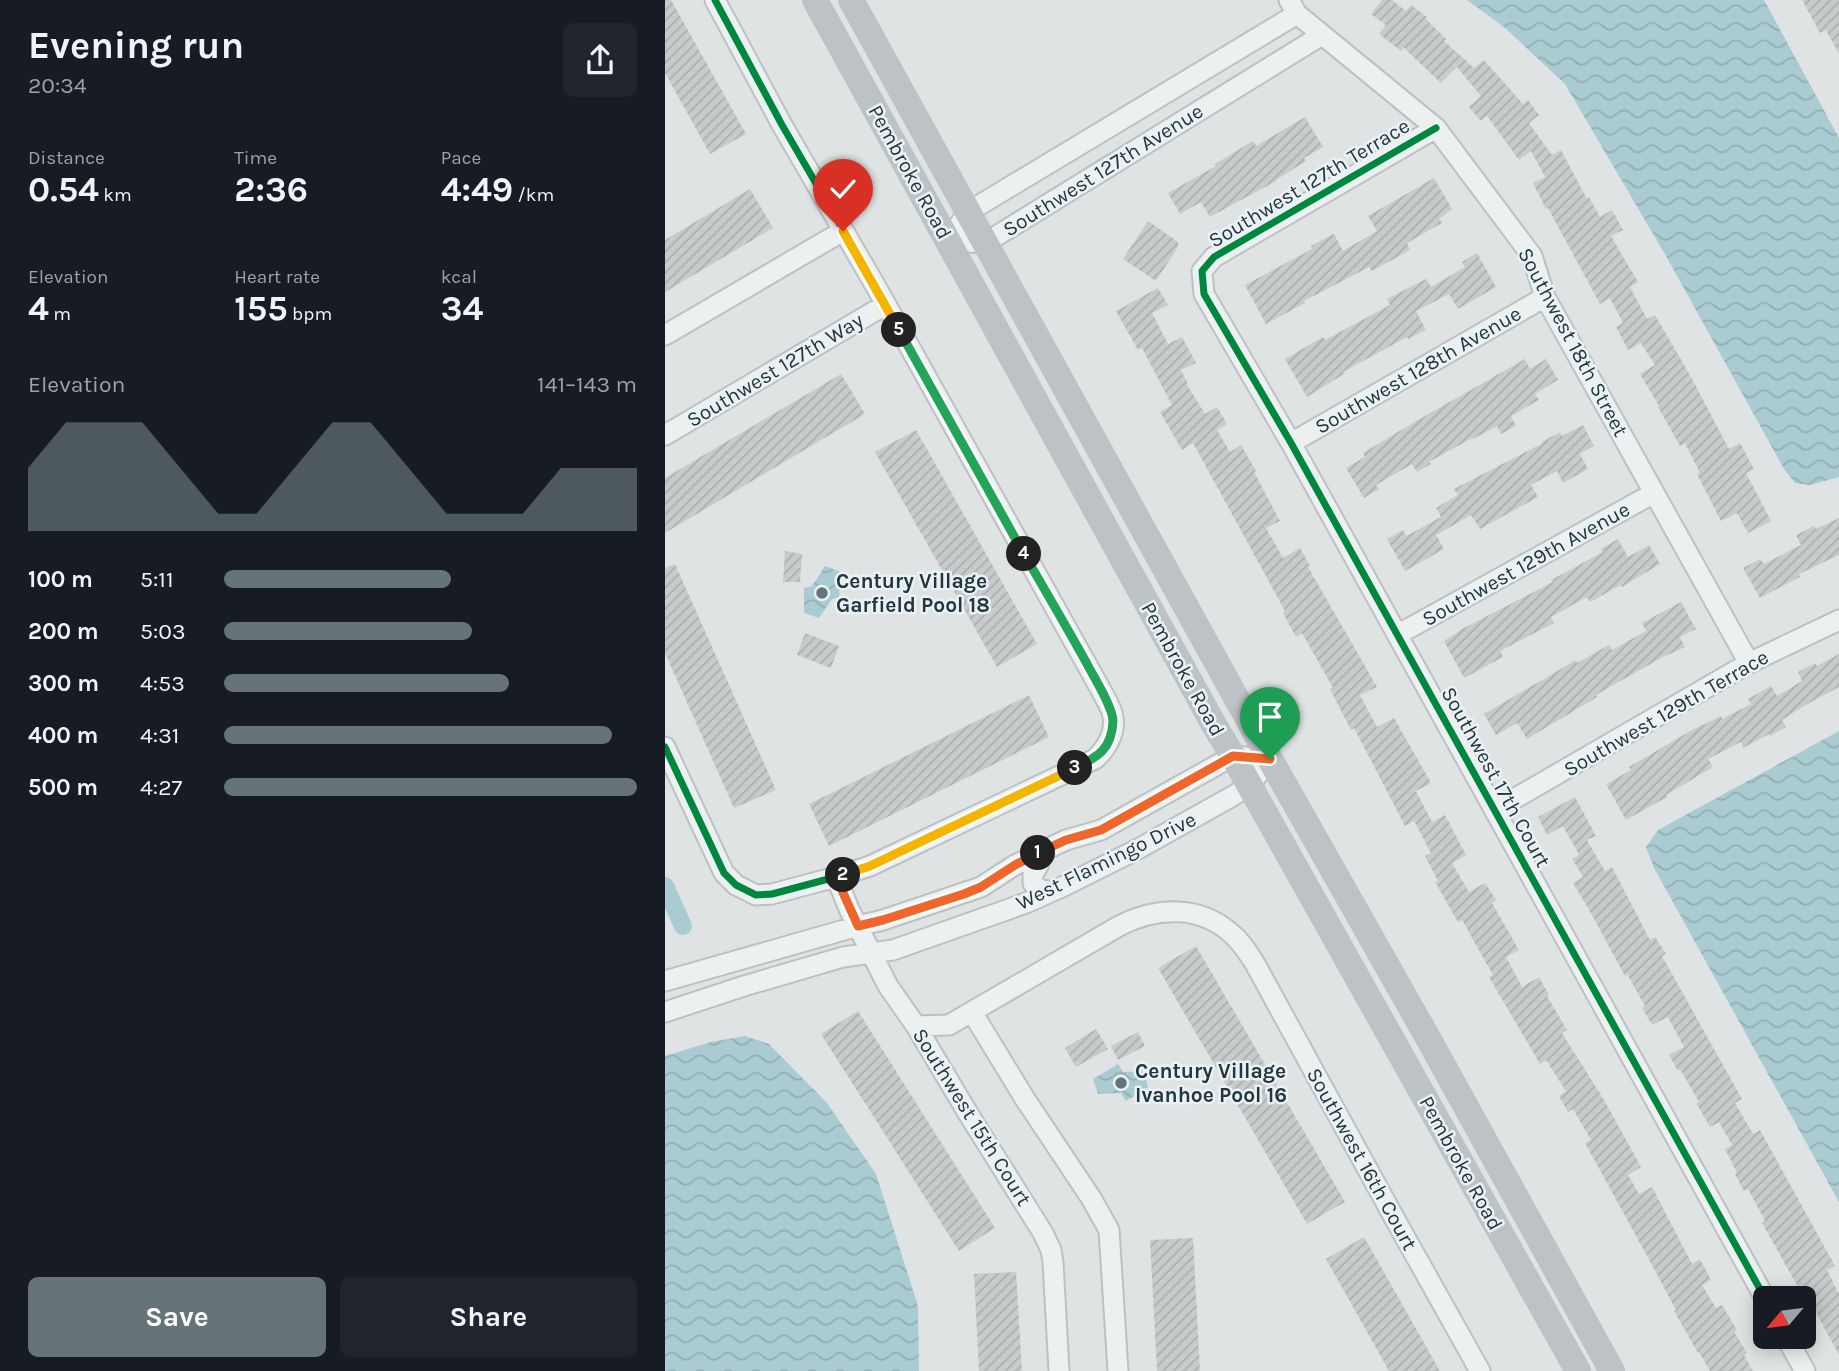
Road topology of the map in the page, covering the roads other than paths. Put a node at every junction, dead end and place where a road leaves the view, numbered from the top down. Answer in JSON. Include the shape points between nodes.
{"nodes":[{"id":1,"x":715,"y":0,"type":"edge"},
{"id":2,"x":815,"y":0,"type":"edge"},
{"id":3,"x":851,"y":0,"type":"edge"},
{"id":4,"x":1293,"y":7,"type":"edge"},
{"id":5,"x":1322,"y":35,"type":"junction"},
{"id":6,"x":1436,"y":128,"type":"junction"},
{"id":7,"x":968,"y":212,"type":"junction"},
{"id":8,"x":843,"y":231,"type":"junction"},
{"id":9,"x":948,"y":241,"type":"junction"},
{"id":10,"x":985,"y":243,"type":"junction"},
{"id":11,"x":1202,"y":271,"type":"joint"},
{"id":12,"x":1545,"y":297,"type":"junction"},
{"id":13,"x":885,"y":305,"type":"junction"},
{"id":14,"x":665,"y":335,"type":"edge"},
{"id":15,"x":665,"y":435,"type":"edge"},
{"id":16,"x":1291,"y":443,"type":"junction"},
{"id":17,"x":1654,"y":493,"type":"junction"},
{"id":18,"x":1839,"y":620,"type":"edge"},
{"id":19,"x":1397,"y":635,"type":"junction"},
{"id":20,"x":1749,"y":663,"type":"junction"},
{"id":21,"x":665,"y":747,"type":"edge"},
{"id":22,"x":1233,"y":756,"type":"junction"},
{"id":23,"x":1270,"y":759,"type":"junction"},
{"id":24,"x":1249,"y":786,"type":"junction"},
{"id":25,"x":1495,"y":810,"type":"junction"},
{"id":26,"x":1101,"y":830,"type":"junction"},
{"id":27,"x":1116,"y":859,"type":"junction"},
{"id":28,"x":1038,"y":866,"type":"junction"},
{"id":29,"x":836,"y":877,"type":"junction"},
{"id":30,"x":981,"y":887,"type":"junction"},
{"id":31,"x":1051,"y":891,"type":"junction"},
{"id":32,"x":858,"y":926,"type":"junction"},
{"id":33,"x":872,"y":954,"type":"junction"},
{"id":34,"x":665,"y":981,"type":"edge"},
{"id":35,"x":665,"y":1012,"type":"edge"},
{"id":36,"x":972,"y":1012,"type":"junction"},
{"id":37,"x":916,"y":1027,"type":"junction"},
{"id":38,"x":1758,"y":1286,"type":"edge"},
{"id":39,"x":1793,"y":1349,"type":"edge"},
{"id":40,"x":1059,"y":1371,"type":"edge"},
{"id":41,"x":1118,"y":1371,"type":"edge"},
{"id":42,"x":1480,"y":1371,"type":"edge"},
{"id":43,"x":1578,"y":1371,"type":"edge"},
{"id":44,"x":1612,"y":1371,"type":"edge"},
{"id":45,"x":1805,"y":1371,"type":"edge"}],
"edges":[{"from":1,"to":8,"type":"street"},
{"from":2,"to":9,"type":"main road","name":"Pembroke Road"},
{"from":3,"to":7,"type":"main road","name":"Pembroke Road"},
{"from":4,"to":5,"type":"street","name":"Southwest 18th Street"},
{"from":4,"to":7,"type":"street","name":"Southwest 127th Avenue"},
{"from":5,"to":6,"type":"street","name":"Southwest 18th Street"},
{"from":5,"to":10,"type":"street","name":"Southwest 127th Avenue"},
{"from":6,"to":11,"type":"street","name":"Southwest 127th Terrace","via":[[1214,257]]},
{"from":6,"to":12,"type":"street","name":"Southwest 18th Street","via":[[1532,256]]},
{"from":7,"to":9,"type":"street","name":"Southwest 127th Avenue"},
{"from":7,"to":10,"type":"main road","name":"Pembroke Road"},
{"from":8,"to":13,"type":"street"},
{"from":8,"to":14,"type":"street"},
{"from":9,"to":10,"type":"street","name":"Southwest 127th Avenue"},
{"from":9,"to":22,"type":"main road","name":"Pembroke Road"},
{"from":10,"to":23,"type":"main road","name":"Pembroke Road"},
{"from":11,"to":16,"type":"street","name":"Southwest 17th Court","via":[[1204,294]]},
{"from":12,"to":16,"type":"street","name":"Southwest 128th Avenue"},
{"from":12,"to":17,"type":"street","name":"Southwest 18th Street"},
{"from":13,"to":15,"type":"street","name":"Southwest 127th Way"},
{"from":13,"to":29,"type":"street","via":[[1101,690],[1113,717],[1112,733],[1095,759],[870,866]]},
{"from":16,"to":19,"type":"street","name":"Southwest 17th Court"},
{"from":17,"to":19,"type":"street","name":"Southwest 129th Avenue"},
{"from":17,"to":20,"type":"street","name":"Southwest 18th Street"},
{"from":18,"to":20,"type":"street","name":"Southwest 129th Terrace"},
{"from":19,"to":25,"type":"street","name":"Southwest 17th Court"},
{"from":20,"to":25,"type":"street","name":"Southwest 129th Terrace"},
{"from":21,"to":29,"type":"street","via":[[724,873],[736,885],[756,895],[772,894]]},
{"from":22,"to":23,"type":"street"},
{"from":22,"to":24,"type":"main road","name":"Pembroke Road"},
{"from":22,"to":26,"type":"street","name":"West Flamingo Drive"},
{"from":23,"to":24,"type":"street","name":"West Flamingo Drive"},
{"from":23,"to":44,"type":"main road","name":"Pembroke Road"},
{"from":24,"to":27,"type":"street","name":"West Flamingo Drive"},
{"from":24,"to":43,"type":"main road","name":"Pembroke Road"},
{"from":25,"to":38,"type":"street","name":"Southwest 17th Court"},
{"from":26,"to":27,"type":"street"},
{"from":26,"to":28,"type":"street","name":"West Flamingo Drive"},
{"from":26,"to":30,"type":"street","name":"West Flamingo Drive","via":[[1066,840]]},
{"from":27,"to":31,"type":"street","name":"West Flamingo Drive"},
{"from":28,"to":30,"type":"street","name":"West Flamingo Drive"},
{"from":28,"to":31,"type":"street","via":[[1033,883],[1040,890]]},
{"from":29,"to":32,"type":"street","name":"Southwest 15th Court"},
{"from":30,"to":32,"type":"street","name":"West Flamingo Drive"},
{"from":31,"to":33,"type":"street","name":"West Flamingo Drive","via":[[967,925]]},
{"from":32,"to":33,"type":"street","name":"Southwest 15th Court"},
{"from":32,"to":34,"type":"street","name":"West Flamingo Drive"},
{"from":33,"to":35,"type":"street","name":"West Flamingo Drive","via":[[843,957]]},
{"from":33,"to":37,"type":"street","name":"Southwest 15th Court"},
{"from":36,"to":37,"type":"street","name":"Southwest 16th Court","via":[[949,1025]]},
{"from":36,"to":41,"type":"street","via":[[1109,1230]]},
{"from":36,"to":42,"type":"street","name":"Southwest 16th Court","via":[[1140,916],[1186,912],[1233,935],[1281,1009]]},
{"from":37,"to":40,"type":"street","name":"Southwest 15th Court","via":[[1051,1250]]},
{"from":39,"to":45,"type":"street"}]}
